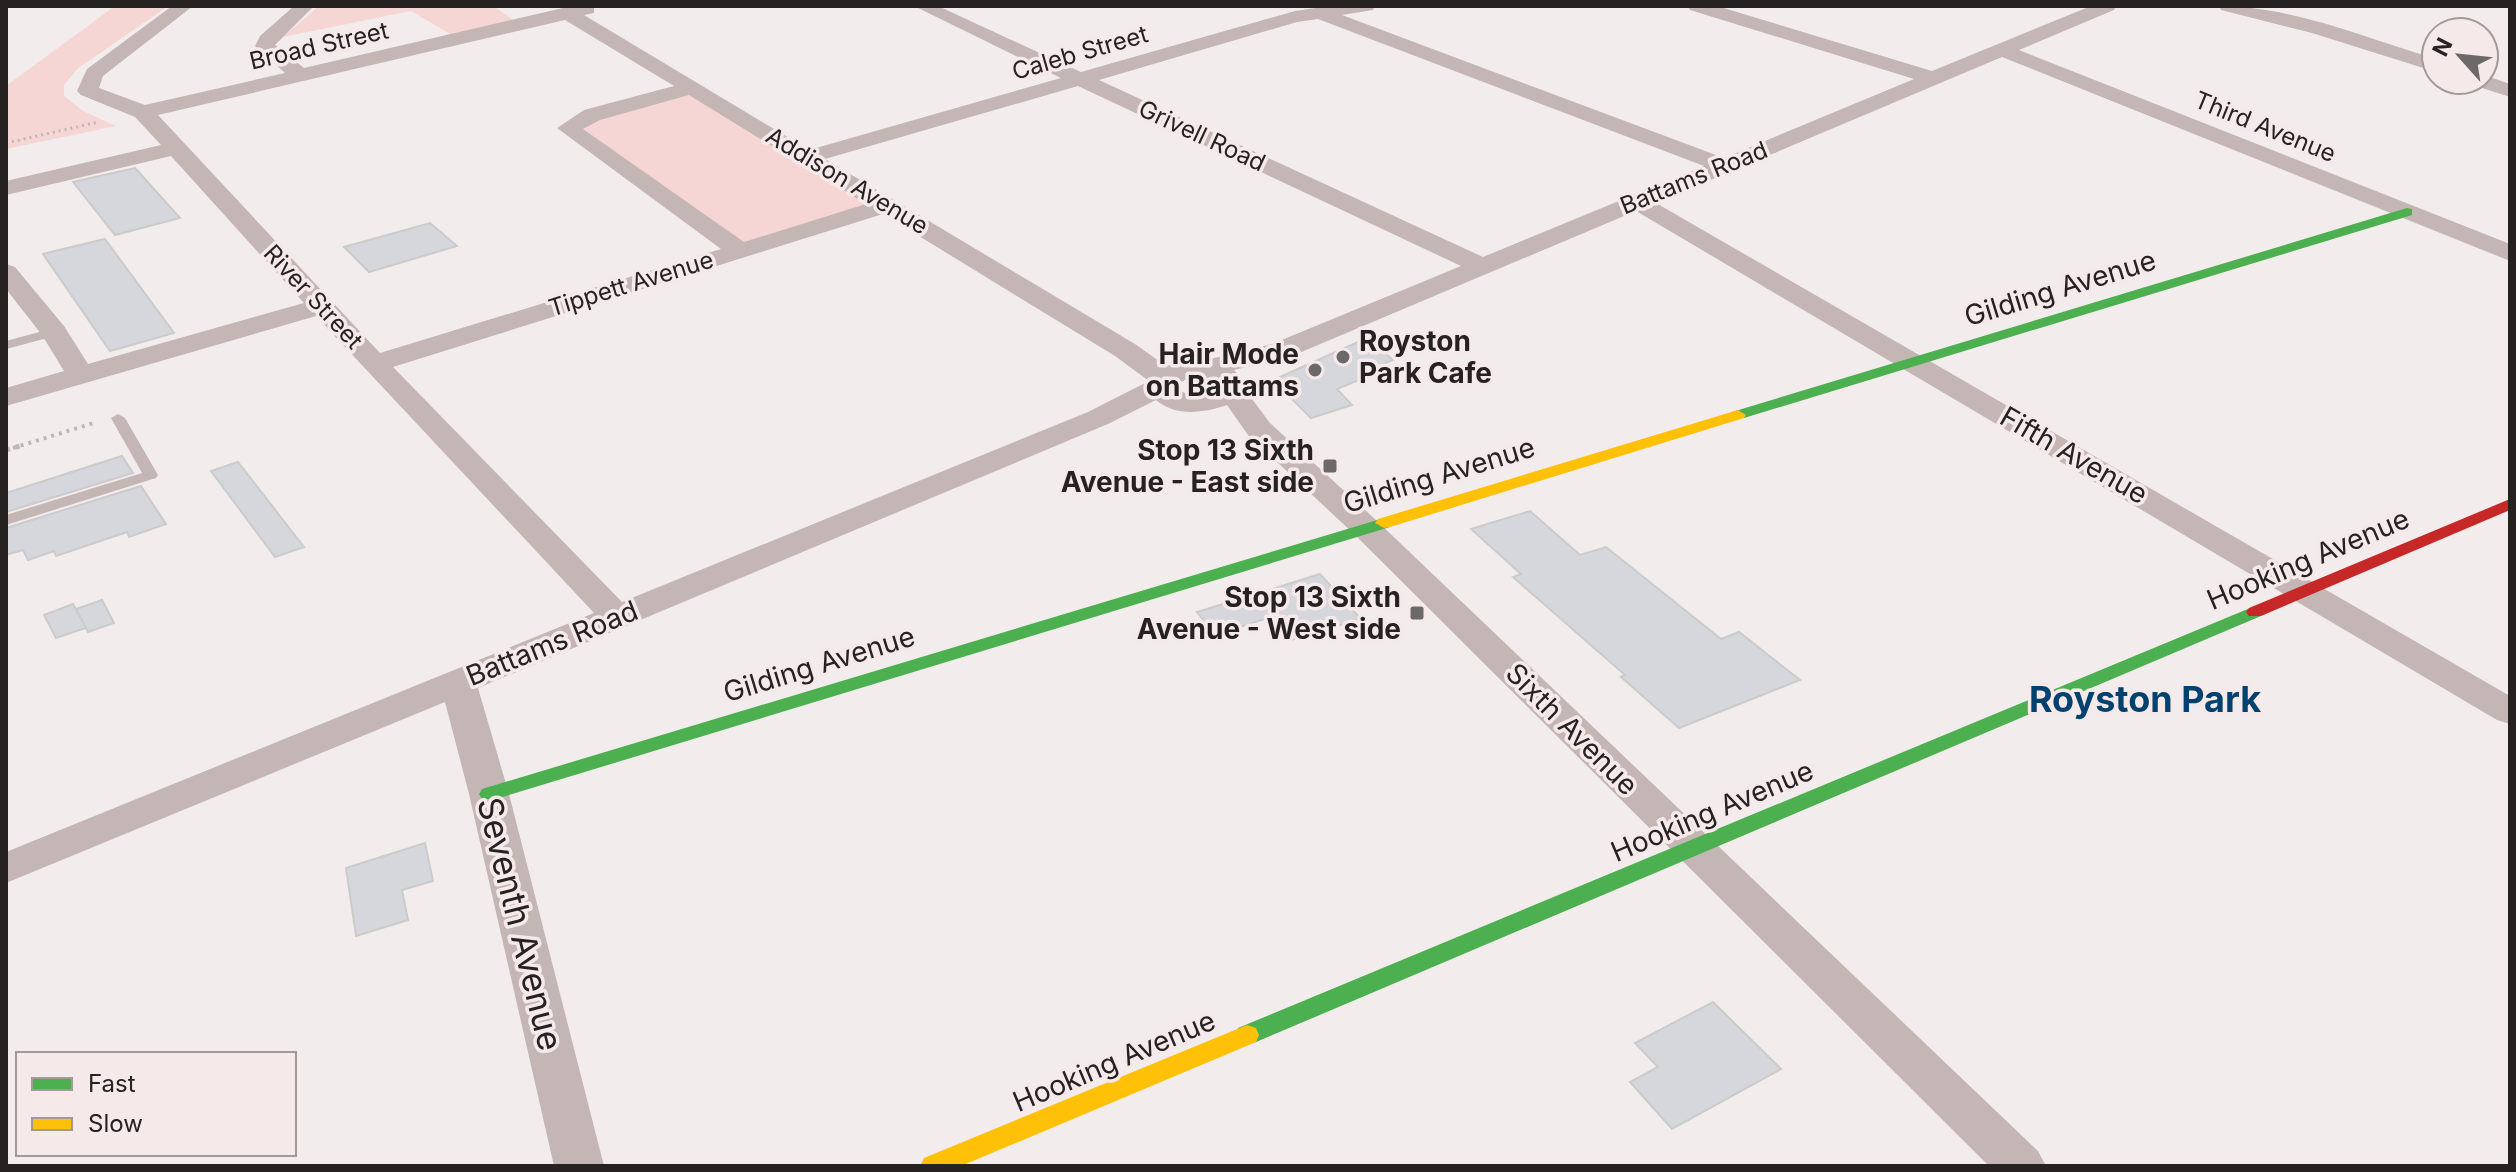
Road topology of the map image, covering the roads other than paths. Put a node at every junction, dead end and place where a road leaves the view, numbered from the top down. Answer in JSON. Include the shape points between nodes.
{"nodes":[{"id":1,"x":184,"y":6,"type":"edge"},
{"id":2,"x":305,"y":6,"type":"edge"},
{"id":3,"x":600,"y":6,"type":"edge"},
{"id":4,"x":923,"y":6,"type":"edge"},
{"id":5,"x":1301,"y":6,"type":"edge"},
{"id":6,"x":1366,"y":6,"type":"edge"},
{"id":7,"x":1697,"y":6,"type":"edge"},
{"id":8,"x":2063,"y":6,"type":"edge"},
{"id":9,"x":2228,"y":6,"type":"edge"},
{"id":10,"x":2098,"y":9,"type":"edge"},
{"id":11,"x":567,"y":13,"type":"junction"},
{"id":12,"x":1323,"y":14,"type":"junction"},
{"id":13,"x":2000,"y":49,"type":"junction"},
{"id":14,"x":2420,"y":61,"type":"edge"},
{"id":15,"x":302,"y":77,"type":"junction"},
{"id":16,"x":1932,"y":78,"type":"junction"},
{"id":17,"x":1082,"y":80,"type":"junction"},
{"id":18,"x":688,"y":89,"type":"junction"},
{"id":19,"x":143,"y":112,"type":"junction"},
{"id":20,"x":176,"y":148,"type":"junction"},
{"id":21,"x":808,"y":157,"type":"junction"},
{"id":22,"x":1725,"y":166,"type":"junction"},
{"id":23,"x":6,"y":188,"type":"edge"},
{"id":24,"x":1637,"y":202,"type":"junction"},
{"id":25,"x":888,"y":205,"type":"junction"},
{"id":26,"x":2407,"y":212,"type":"junction"},
{"id":27,"x":739,"y":250,"type":"junction"},
{"id":28,"x":2510,"y":253,"type":"edge"},
{"id":29,"x":1481,"y":266,"type":"junction"},
{"id":30,"x":6,"y":272,"type":"edge"},
{"id":31,"x":321,"y":306,"type":"junction"},
{"id":32,"x":54,"y":332,"type":"junction"},
{"id":33,"x":6,"y":345,"type":"edge"},
{"id":34,"x":1282,"y":350,"type":"junction"},
{"id":35,"x":1914,"y":362,"type":"junction"},
{"id":36,"x":375,"y":364,"type":"junction"},
{"id":37,"x":81,"y":375,"type":"junction"},
{"id":38,"x":1178,"y":376,"type":"junction"},
{"id":39,"x":1230,"y":387,"type":"junction"},
{"id":40,"x":6,"y":397,"type":"edge"},
{"id":41,"x":1194,"y":403,"type":"junction"},
{"id":42,"x":118,"y":418,"type":"dead end"},
{"id":43,"x":1098,"y":418,"type":"junction"},
{"id":44,"x":1259,"y":429,"type":"junction"},
{"id":45,"x":2510,"y":504,"type":"edge"},
{"id":46,"x":6,"y":520,"type":"edge"},
{"id":47,"x":1365,"y":527,"type":"junction"},
{"id":48,"x":2307,"y":591,"type":"junction"},
{"id":49,"x":617,"y":617,"type":"junction"},
{"id":50,"x":458,"y":682,"type":"junction"},
{"id":51,"x":2510,"y":712,"type":"edge"},
{"id":52,"x":489,"y":794,"type":"junction"},
{"id":53,"x":1694,"y":849,"type":"junction"},
{"id":54,"x":6,"y":868,"type":"edge"},
{"id":55,"x":579,"y":1166,"type":"edge"},
{"id":56,"x":933,"y":1166,"type":"edge"},
{"id":57,"x":2021,"y":1166,"type":"edge"}],
"edges":[{"from":1,"to":19,"type":"street","name":"River Street","via":[[94,73],[88,91]]},
{"from":2,"to":15,"type":"street","via":[[265,46]]},
{"from":3,"to":11,"type":"street","name":"Broad Street"},
{"from":4,"to":17,"type":"street","name":"Grivell Road"},
{"from":5,"to":12,"type":"street"},
{"from":6,"to":12,"type":"street","name":"Caleb Street"},
{"from":7,"to":16,"type":"street"},
{"from":8,"to":10,"type":"street"},
{"from":9,"to":14,"type":"street"},
{"from":10,"to":13,"type":"street","name":"Battams Road"},
{"from":11,"to":15,"type":"street","name":"Broad Street"},
{"from":11,"to":18,"type":"street","name":"Addison Avenue"},
{"from":12,"to":17,"type":"street","name":"Caleb Street","via":[[1295,17]]},
{"from":12,"to":22,"type":"street"},
{"from":13,"to":16,"type":"street","name":"Battams Road"},
{"from":13,"to":26,"type":"street","name":"Third Avenue"},
{"from":15,"to":19,"type":"street","name":"Broad Street"},
{"from":16,"to":22,"type":"street","name":"Battams Road"},
{"from":17,"to":21,"type":"street","name":"Caleb Street"},
{"from":17,"to":29,"type":"street","name":"Grivell Road"},
{"from":18,"to":21,"type":"street","name":"Addison Avenue"},
{"from":18,"to":27,"type":"street","via":[[592,115],[568,128]]},
{"from":19,"to":20,"type":"street","name":"River Street"},
{"from":20,"to":23,"type":"street"},
{"from":20,"to":31,"type":"street","name":"River Street"},
{"from":21,"to":25,"type":"street","name":"Addison Avenue"},
{"from":22,"to":24,"type":"street","name":"Battams Road"},
{"from":24,"to":29,"type":"street","name":"Battams Road"},
{"from":24,"to":35,"type":"street","name":"Fifth Avenue"},
{"from":25,"to":27,"type":"street","name":"Tippett Avenue"},
{"from":25,"to":38,"type":"street","name":"Addison Avenue","via":[[1125,350]]},
{"from":26,"to":28,"type":"street","name":"Third Avenue"},
{"from":26,"to":35,"type":"street","name":"Gilding Avenue"},
{"from":27,"to":36,"type":"street","name":"Tippett Avenue"},
{"from":29,"to":34,"type":"street","name":"Battams Road"},
{"from":30,"to":32,"type":"street"},
{"from":31,"to":36,"type":"street","name":"River Street"},
{"from":31,"to":37,"type":"street"},
{"from":32,"to":33,"type":"lane"},
{"from":32,"to":37,"type":"street"},
{"from":34,"to":38,"type":"street","name":"Battams Road"},
{"from":34,"to":39,"type":"street","name":"Battams Road"},
{"from":35,"to":47,"type":"street","name":"Gilding Avenue"},
{"from":35,"to":48,"type":"street","name":"Fifth Avenue"},
{"from":36,"to":49,"type":"street","name":"River Street"},
{"from":37,"to":40,"type":"street"},
{"from":38,"to":39,"type":"street","via":[[1224,375]]},
{"from":38,"to":41,"type":"street","name":"Sixth Avenue","via":[[1168,397]]},
{"from":38,"to":43,"type":"street","name":"Battams Road"},
{"from":39,"to":41,"type":"street","name":"Battams Road","via":[[1215,400]]},
{"from":39,"to":44,"type":"street","name":"Sixth Avenue"},
{"from":41,"to":43,"type":"street","name":"Battams Road"},
{"from":41,"to":44,"type":"street","name":"Sixth Avenue","via":[[1223,410]]},
{"from":42,"to":46,"type":"lane","via":[[151,475]]},
{"from":43,"to":49,"type":"street","name":"Battams Road"},
{"from":44,"to":47,"type":"street","name":"Sixth Avenue"},
{"from":45,"to":48,"type":"street","name":"Hooking Avenue"},
{"from":47,"to":52,"type":"street","name":"Gilding Avenue"},
{"from":47,"to":53,"type":"street","name":"Sixth Avenue"},
{"from":48,"to":51,"type":"street","name":"Fifth Avenue"},
{"from":48,"to":53,"type":"street","name":"Hooking Avenue"},
{"from":49,"to":50,"type":"street","name":"Battams Road"},
{"from":50,"to":52,"type":"street","name":"Seventh Avenue"},
{"from":50,"to":54,"type":"street","name":"Battams Road"},
{"from":52,"to":55,"type":"street","name":"Seventh Avenue"},
{"from":53,"to":56,"type":"street","name":"Hooking Avenue"},
{"from":53,"to":57,"type":"street","name":"Sixth Avenue"}]}
